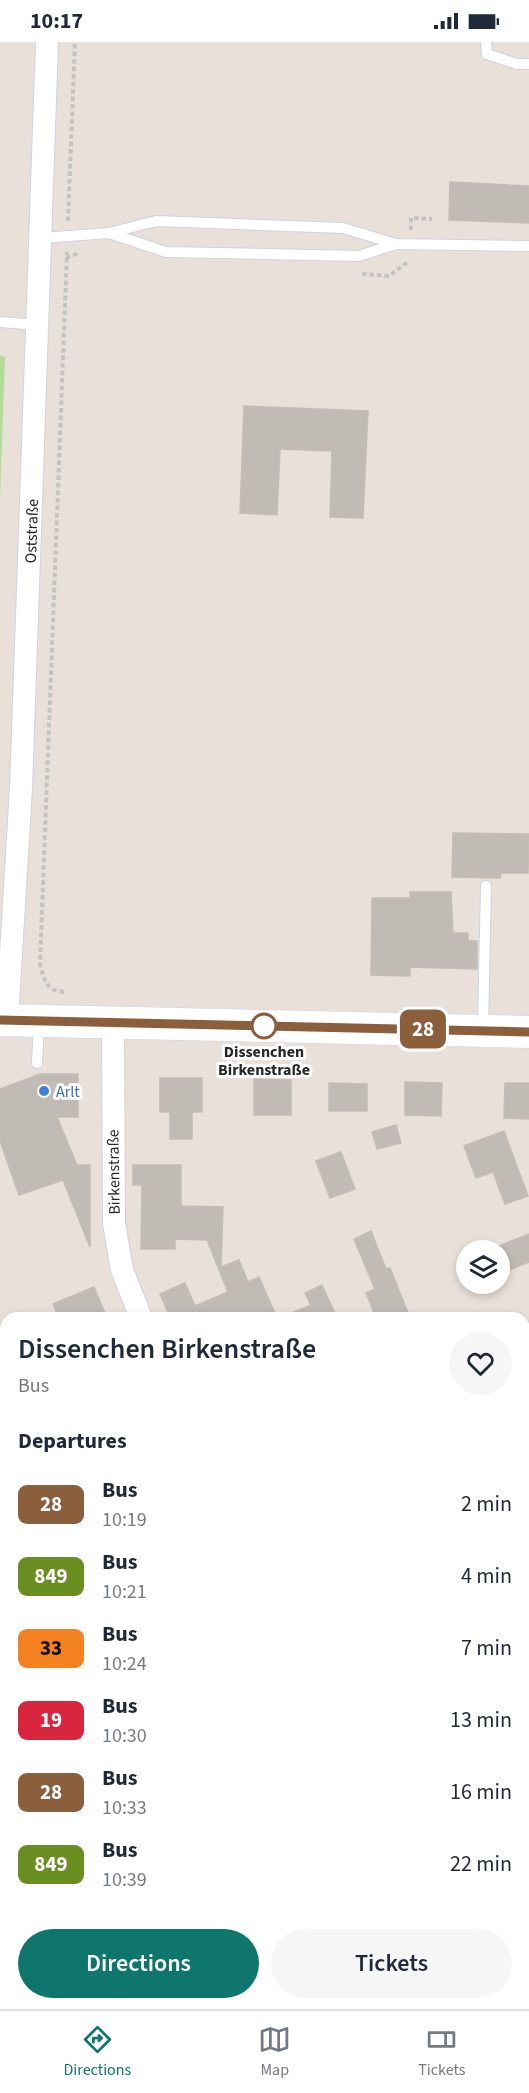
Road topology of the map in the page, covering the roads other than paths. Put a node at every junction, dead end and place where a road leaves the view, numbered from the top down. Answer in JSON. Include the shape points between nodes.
{"nodes":[{"id":1,"x":47,"y":42,"type":"edge"},
{"id":2,"x":486,"y":42,"type":"edge"},
{"id":3,"x":529,"y":64,"type":"edge"},
{"id":4,"x":109,"y":232,"type":"junction"},
{"id":5,"x":42,"y":238,"type":"junction"},
{"id":6,"x":396,"y":244,"type":"junction"},
{"id":7,"x":529,"y":246,"type":"edge"},
{"id":8,"x":0,"y":322,"type":"edge"},
{"id":9,"x":39,"y":326,"type":"junction"},
{"id":10,"x":486,"y":886,"type":"dead end"},
{"id":11,"x":4,"y":1020,"type":"edge"},
{"id":12,"x":39,"y":1021,"type":"junction"},
{"id":13,"x":113,"y":1022,"type":"junction"},
{"id":14,"x":483,"y":1031,"type":"junction"},
{"id":15,"x":529,"y":1032,"type":"edge"},
{"id":16,"x":37,"y":1063,"type":"dead end"},
{"id":17,"x":139,"y":1312,"type":"edge"}],
"edges":[{"from":1,"to":5,"type":"street","name":"Oststraße"},
{"from":2,"to":3,"type":"lane","via":[[487,54]]},
{"from":4,"to":5,"type":"lane"},
{"from":4,"to":6,"type":"lane","via":[[156,221],[323,227],[343,228]]},
{"from":4,"to":6,"type":"lane","via":[[166,252],[359,256]]},
{"from":5,"to":9,"type":"street","name":"Oststraße"},
{"from":6,"to":7,"type":"lane"},
{"from":8,"to":9,"type":"lane"},
{"from":9,"to":11,"type":"street","name":"Oststraße","via":[[21,788]]},
{"from":10,"to":14,"type":"lane"},
{"from":11,"to":12,"type":"main road"},
{"from":12,"to":13,"type":"main road"},
{"from":12,"to":16,"type":"lane"},
{"from":13,"to":14,"type":"main road"},
{"from":13,"to":17,"type":"street","name":"Birkenstraße","via":[[114,1223],[122,1270]]},
{"from":14,"to":15,"type":"main road"}]}
